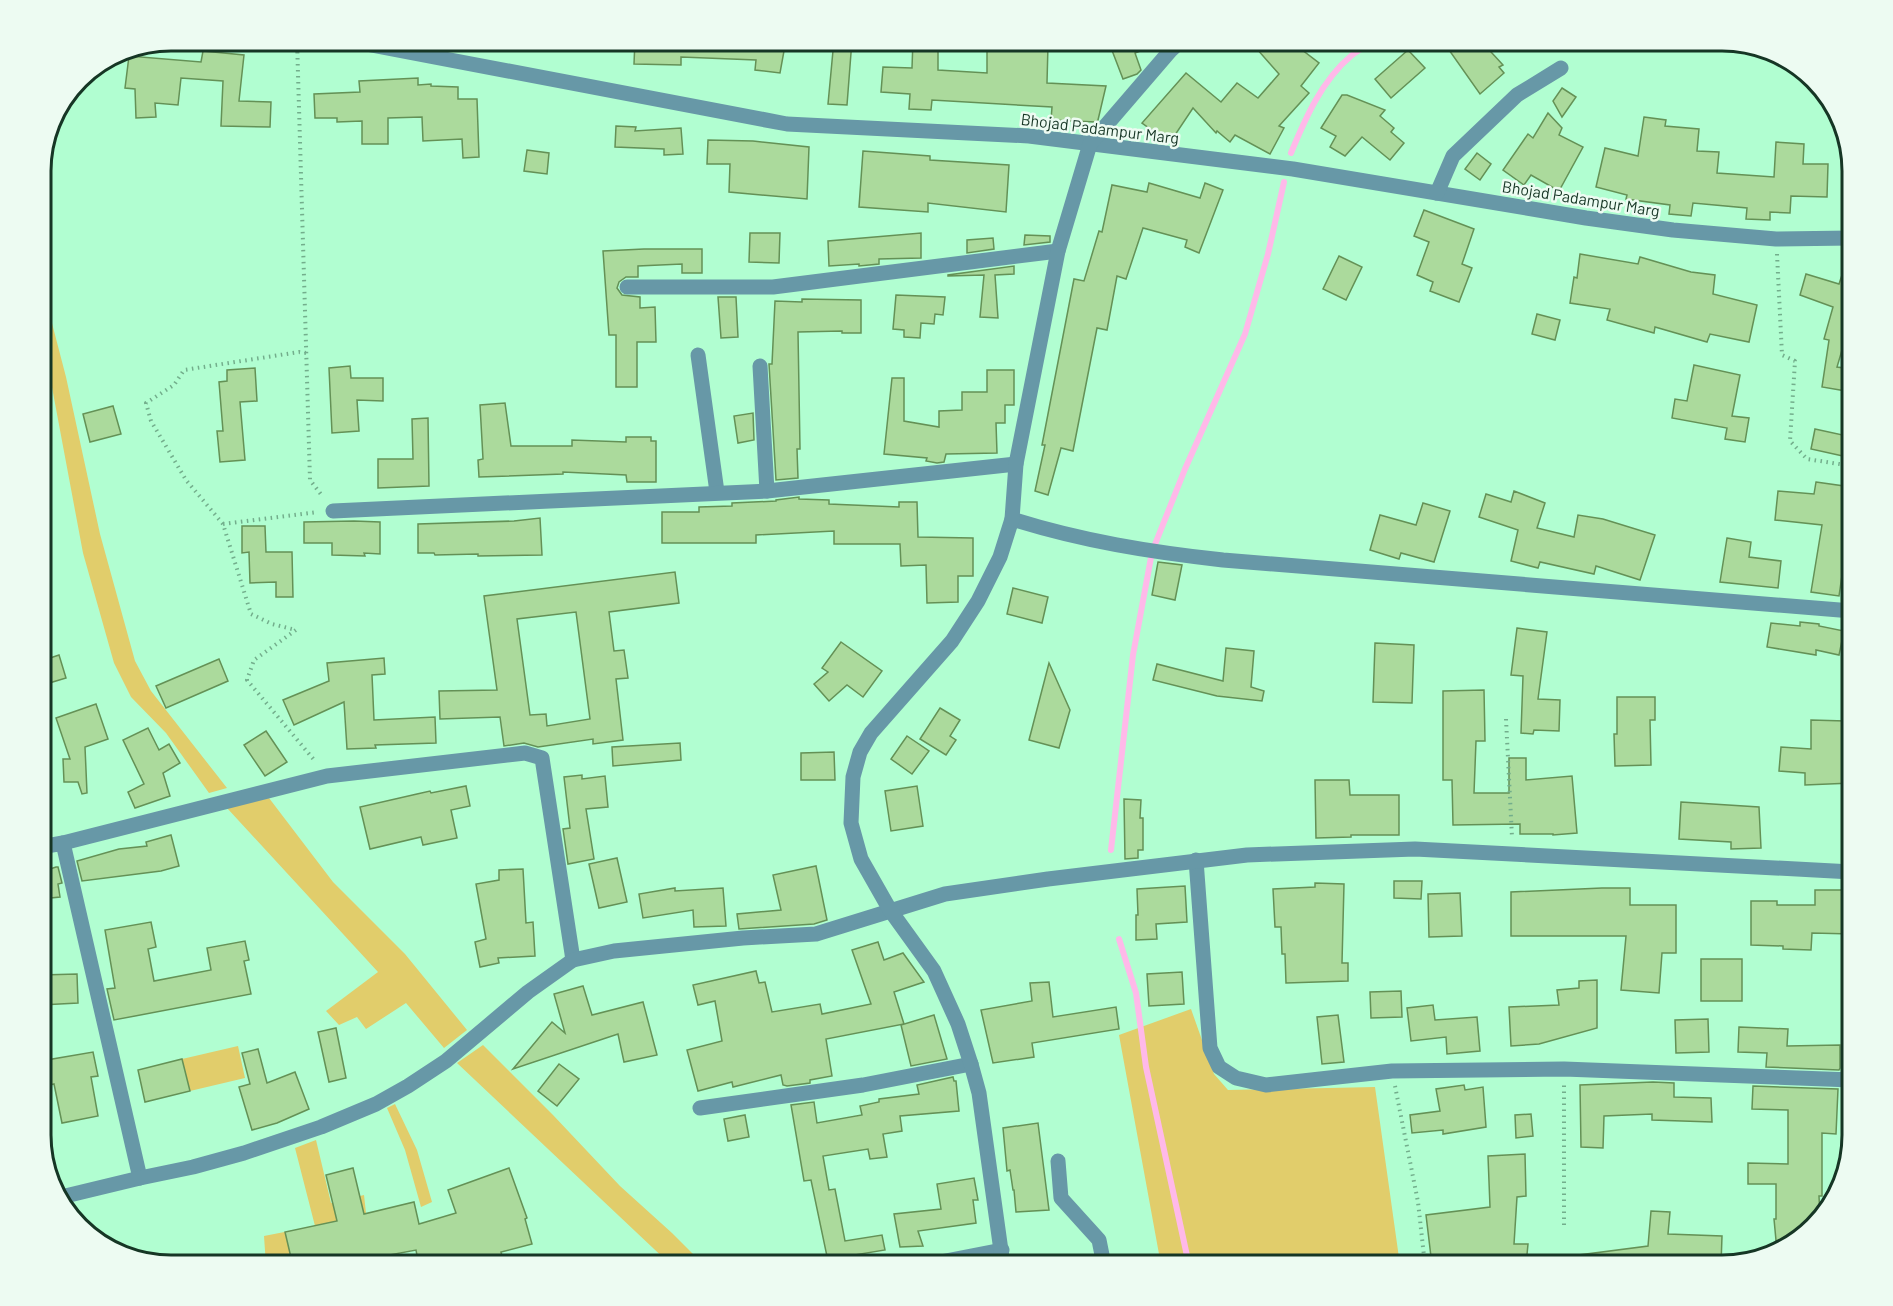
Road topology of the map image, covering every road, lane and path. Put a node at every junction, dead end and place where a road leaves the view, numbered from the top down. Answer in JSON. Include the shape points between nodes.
{"nodes":[{"id":1,"x":297,"y":51,"type":"edge"},
{"id":2,"x":431,"y":51,"type":"edge"},
{"id":3,"x":1170,"y":51,"type":"edge"},
{"id":4,"x":1561,"y":68,"type":"dead end"},
{"id":5,"x":1090,"y":144,"type":"junction"},
{"id":6,"x":1437,"y":193,"type":"junction"},
{"id":7,"x":1842,"y":238,"type":"edge"},
{"id":8,"x":1776,"y":239,"type":"junction"},
{"id":9,"x":1058,"y":251,"type":"junction"},
{"id":10,"x":627,"y":287,"type":"dead end"},
{"id":11,"x":306,"y":353,"type":"junction"},
{"id":12,"x":698,"y":356,"type":"dead end"},
{"id":13,"x":760,"y":366,"type":"dead end"},
{"id":14,"x":1016,"y":464,"type":"junction"},
{"id":15,"x":1842,"y":464,"type":"edge"},
{"id":16,"x":767,"y":491,"type":"junction"},
{"id":17,"x":717,"y":492,"type":"junction"},
{"id":18,"x":333,"y":510,"type":"junction"},
{"id":19,"x":1012,"y":519,"type":"junction"},
{"id":20,"x":223,"y":524,"type":"junction"},
{"id":21,"x":1842,"y":610,"type":"edge"},
{"id":22,"x":1506,"y":719,"type":"dead end"},
{"id":23,"x":327,"y":776,"type":"junction"},
{"id":24,"x":63,"y":843,"type":"junction"},
{"id":25,"x":51,"y":845,"type":"edge"},
{"id":26,"x":1513,"y":853,"type":"junction"},
{"id":27,"x":1196,"y":860,"type":"junction"},
{"id":28,"x":1842,"y":871,"type":"edge"},
{"id":29,"x":890,"y":910,"type":"junction"},
{"id":30,"x":573,"y":960,"type":"junction"},
{"id":31,"x":971,"y":1064,"type":"junction"},
{"id":32,"x":1564,"y":1069,"type":"junction"},
{"id":33,"x":1392,"y":1071,"type":"junction"},
{"id":34,"x":1842,"y":1080,"type":"edge"},
{"id":35,"x":700,"y":1108,"type":"dead end"},
{"id":36,"x":1058,"y":1161,"type":"dead end"},
{"id":37,"x":140,"y":1178,"type":"junction"},
{"id":38,"x":67,"y":1196,"type":"edge"},
{"id":39,"x":1564,"y":1225,"type":"dead end"},
{"id":40,"x":1003,"y":1255,"type":"edge"},
{"id":41,"x":1102,"y":1255,"type":"edge"},
{"id":42,"x":1424,"y":1255,"type":"edge"}],
"edges":[{"from":1,"to":11,"type":"path"},
{"from":2,"to":5,"type":"street","name":"Bhojad Padampur Marg","via":[[788,124],[1029,136]]},
{"from":3,"to":5,"type":"street"},
{"from":4,"to":6,"type":"street","via":[[1517,96],[1453,156]]},
{"from":5,"to":6,"type":"street","name":"Bhojad Padampur Marg","via":[[1293,169]]},
{"from":5,"to":9,"type":"street"},
{"from":6,"to":8,"type":"street","name":"Bhojad Padampur Marg","via":[[1597,220]]},
{"from":7,"to":8,"type":"street","name":"Bhojad Padampur Marg"},
{"from":8,"to":15,"type":"path","via":[[1782,356],[1796,362],[1790,441],[1807,459]]},
{"from":9,"to":10,"type":"street","via":[[773,287]]},
{"from":9,"to":14,"type":"street"},
{"from":11,"to":18,"type":"path","via":[[310,480]]},
{"from":11,"to":20,"type":"path","via":[[184,370],[174,385],[146,404],[186,480]]},
{"from":12,"to":17,"type":"street"},
{"from":13,"to":16,"type":"street"},
{"from":14,"to":16,"type":"street"},
{"from":14,"to":19,"type":"street"},
{"from":16,"to":17,"type":"street"},
{"from":17,"to":18,"type":"street"},
{"from":18,"to":20,"type":"path"},
{"from":19,"to":21,"type":"street","via":[[1058,533],[1162,553]]},
{"from":19,"to":29,"type":"street","via":[[1000,558],[952,641],[871,733],[860,752],[853,777],[851,823],[861,859]]},
{"from":20,"to":23,"type":"path","via":[[251,614],[296,630],[254,660],[247,680]]},
{"from":22,"to":26,"type":"path"},
{"from":23,"to":24,"type":"street"},
{"from":23,"to":30,"type":"street","via":[[525,753],[542,758]]},
{"from":24,"to":25,"type":"street"},
{"from":24,"to":37,"type":"street"},
{"from":26,"to":27,"type":"street","via":[[1415,849]]},
{"from":26,"to":28,"type":"street"},
{"from":27,"to":29,"type":"street","via":[[945,894]]},
{"from":27,"to":33,"type":"street","via":[[1210,1048],[1220,1067],[1236,1078],[1266,1085]]},
{"from":29,"to":30,"type":"street","via":[[816,934],[614,951]]},
{"from":29,"to":31,"type":"street","via":[[934,971]]},
{"from":30,"to":37,"type":"street","via":[[446,1061],[376,1104],[244,1153]]},
{"from":31,"to":35,"type":"street","via":[[863,1085]]},
{"from":31,"to":40,"type":"street","via":[[979,1093]]},
{"from":32,"to":33,"type":"street"},
{"from":32,"to":34,"type":"street"},
{"from":32,"to":39,"type":"path"},
{"from":33,"to":42,"type":"path","via":[[1418,1202]]},
{"from":36,"to":41,"type":"street","via":[[1061,1198],[1099,1240]]},
{"from":37,"to":38,"type":"street"}]}
